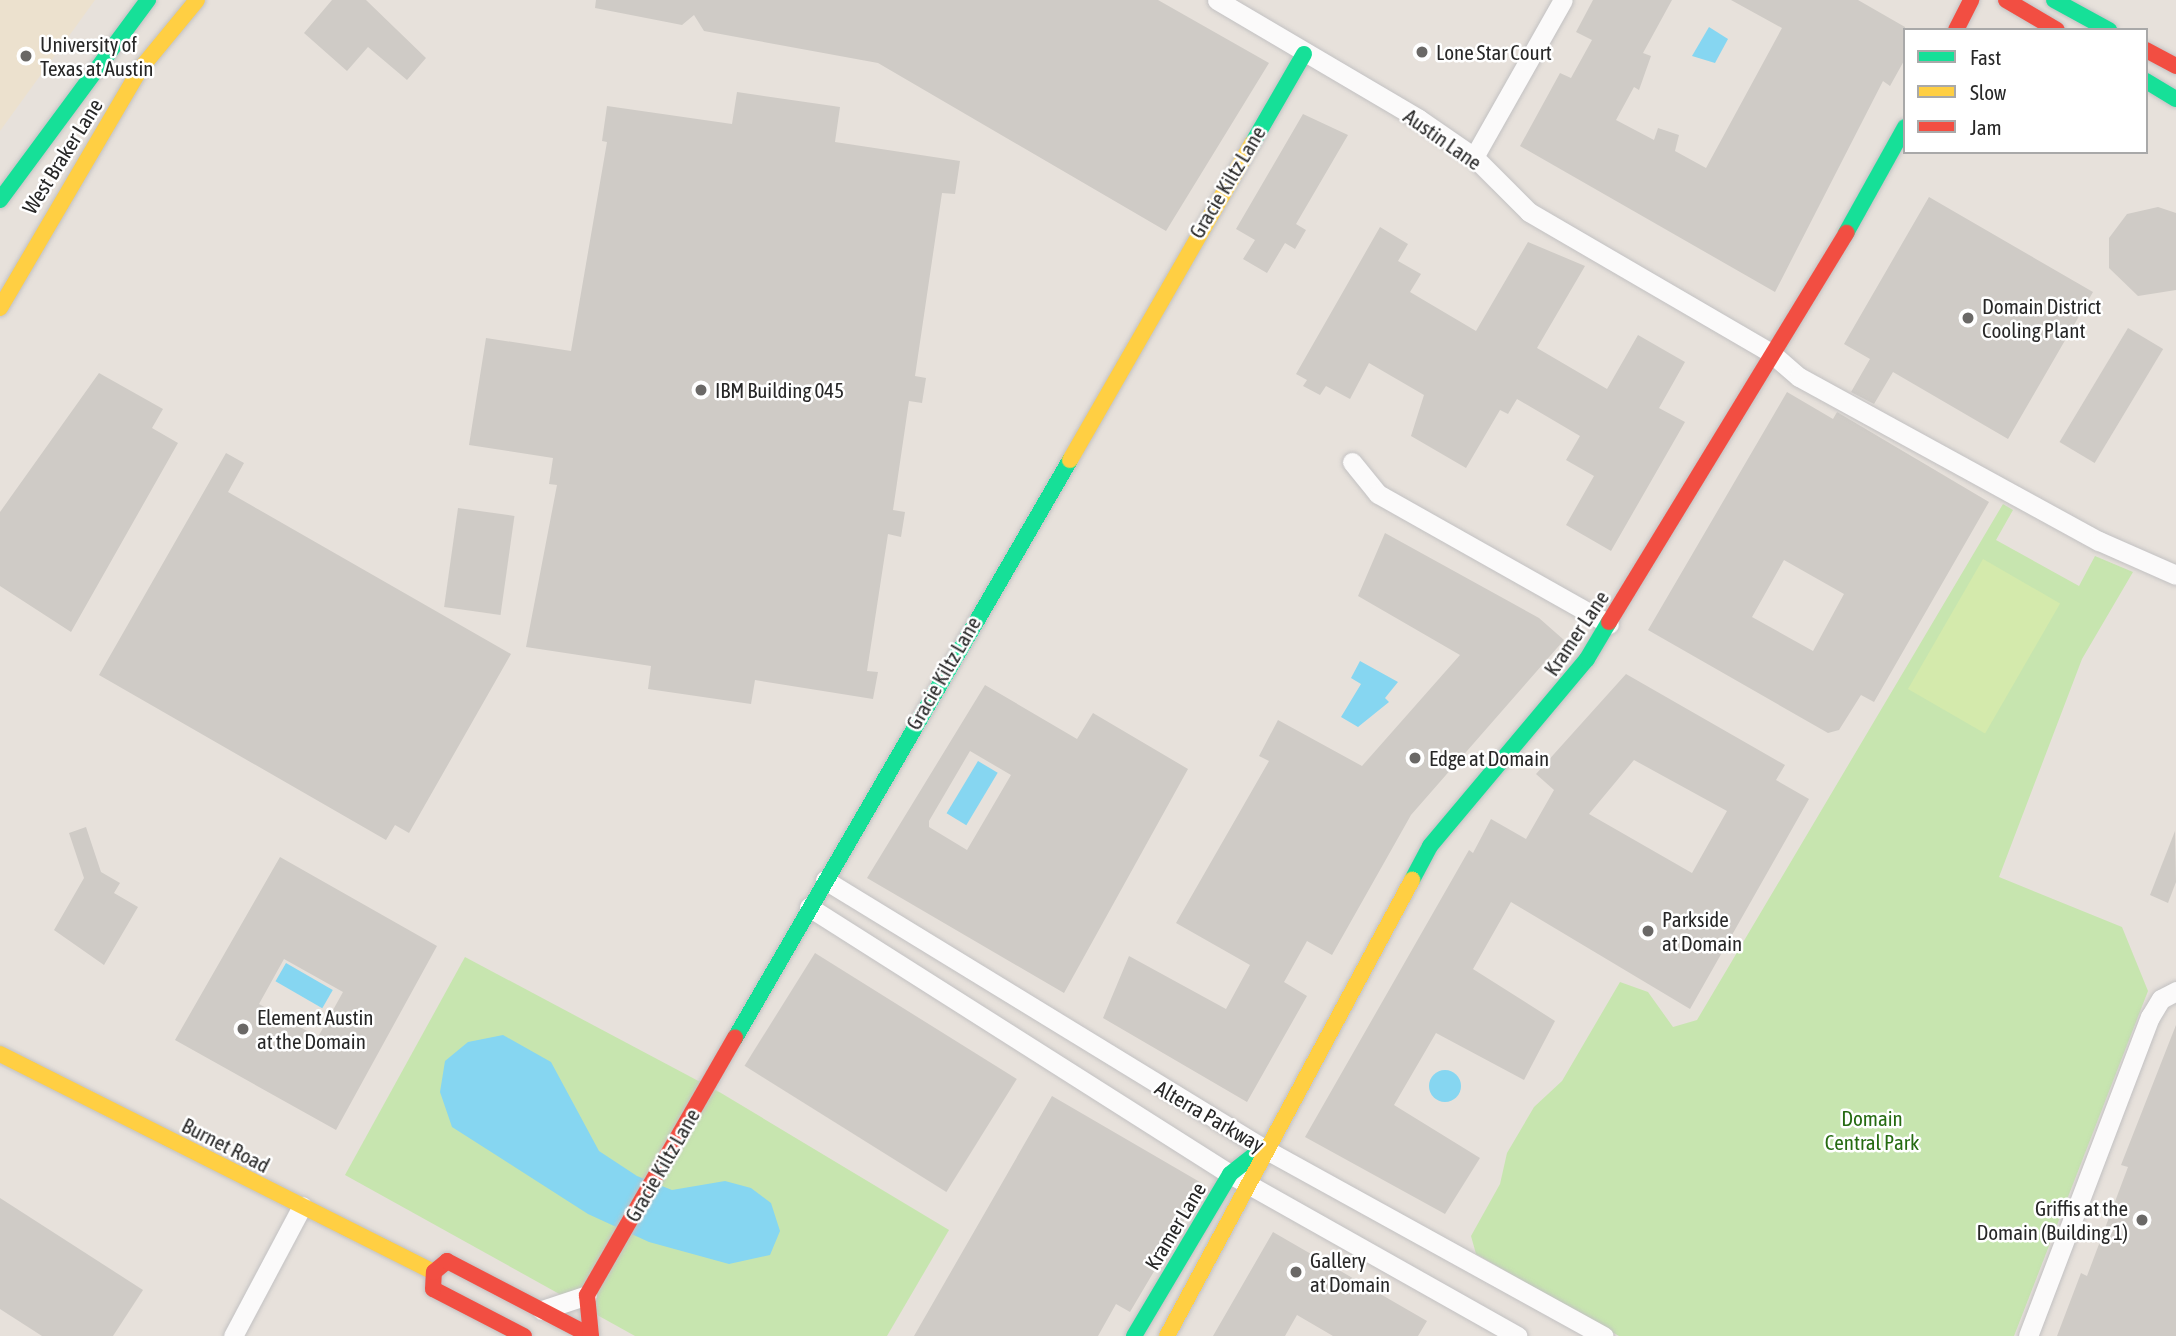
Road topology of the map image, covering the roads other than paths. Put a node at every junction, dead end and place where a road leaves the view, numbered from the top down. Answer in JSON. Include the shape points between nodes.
{"nodes":[{"id":1,"x":148,"y":0,"type":"edge"},
{"id":2,"x":197,"y":0,"type":"edge"},
{"id":3,"x":1217,"y":0,"type":"edge"},
{"id":4,"x":1563,"y":0,"type":"edge"},
{"id":5,"x":1971,"y":0,"type":"edge"},
{"id":6,"x":2006,"y":0,"type":"edge"},
{"id":7,"x":2054,"y":0,"type":"edge"},
{"id":8,"x":1957,"y":28,"type":"edge"},
{"id":9,"x":2054,"y":28,"type":"edge"},
{"id":10,"x":2105,"y":28,"type":"edge"},
{"id":11,"x":2148,"y":51,"type":"edge"},
{"id":12,"x":1304,"y":54,"type":"junction"},
{"id":13,"x":2176,"y":66,"type":"edge"},
{"id":14,"x":2148,"y":82,"type":"edge"},
{"id":15,"x":2176,"y":99,"type":"edge"},
{"id":16,"x":1903,"y":131,"type":"edge"},
{"id":17,"x":1474,"y":157,"type":"junction"},
{"id":18,"x":0,"y":200,"type":"edge"},
{"id":19,"x":0,"y":308,"type":"edge"},
{"id":20,"x":1770,"y":352,"type":"junction"},
{"id":21,"x":1352,"y":462,"type":"dead end"},
{"id":22,"x":2176,"y":575,"type":"edge"},
{"id":23,"x":1609,"y":624,"type":"junction"},
{"id":24,"x":825,"y":880,"type":"junction"},
{"id":25,"x":809,"y":907,"type":"junction"},
{"id":26,"x":2176,"y":990,"type":"edge"},
{"id":27,"x":0,"y":1054,"type":"edge"},
{"id":28,"x":1263,"y":1148,"type":"junction"},
{"id":29,"x":1230,"y":1174,"type":"junction"},
{"id":30,"x":1251,"y":1185,"type":"junction"},
{"id":31,"x":302,"y":1206,"type":"junction"},
{"id":32,"x":434,"y":1272,"type":"junction"},
{"id":33,"x":587,"y":1294,"type":"junction"},
{"id":34,"x":542,"y":1310,"type":"junction"},
{"id":35,"x":233,"y":1336,"type":"edge"},
{"id":36,"x":524,"y":1336,"type":"edge"},
{"id":37,"x":591,"y":1336,"type":"edge"},
{"id":38,"x":1134,"y":1336,"type":"edge"},
{"id":39,"x":1167,"y":1336,"type":"edge"},
{"id":40,"x":1518,"y":1336,"type":"edge"},
{"id":41,"x":1604,"y":1336,"type":"edge"},
{"id":42,"x":2028,"y":1336,"type":"edge"}],
"edges":[{"from":1,"to":18,"type":"street","name":"West Braker Lane"},
{"from":2,"to":19,"type":"street","name":"West Braker Lane","via":[[141,68]]},
{"from":3,"to":12,"type":"street","name":"Austin Lane"},
{"from":4,"to":17,"type":"street"},
{"from":5,"to":8,"type":"street"},
{"from":6,"to":9,"type":"street"},
{"from":7,"to":10,"type":"street"},
{"from":11,"to":13,"type":"street"},
{"from":12,"to":17,"type":"street","name":"Austin Lane"},
{"from":12,"to":24,"type":"street","name":"Gracie Kiltz Lane"},
{"from":14,"to":15,"type":"street"},
{"from":16,"to":20,"type":"street","name":"Kramer Lane","via":[[1812,293]]},
{"from":17,"to":20,"type":"street","name":"Austin Lane","via":[[1529,212]]},
{"from":20,"to":22,"type":"street","name":"Austin Lane","via":[[1800,377],[2110,547]]},
{"from":20,"to":23,"type":"street","name":"Kramer Lane"},
{"from":21,"to":23,"type":"street","via":[[1378,494]]},
{"from":23,"to":28,"type":"street","name":"Kramer Lane","via":[[1559,695],[1430,846]]},
{"from":24,"to":25,"type":"street","name":"Gracie Kiltz Lane"},
{"from":24,"to":28,"type":"street","name":"Alterra Parkway"},
{"from":25,"to":29,"type":"street","name":"Alterra Parkway"},
{"from":25,"to":33,"type":"street","name":"Gracie Kiltz Lane"},
{"from":26,"to":42,"type":"street","via":[[2161,999],[2150,1017]]},
{"from":27,"to":31,"type":"street","name":"Burnet Road"},
{"from":28,"to":29,"type":"street","name":"Kramer Lane"},
{"from":28,"to":30,"type":"street","name":"Kramer Lane"},
{"from":28,"to":41,"type":"street","name":"Alterra Parkway"},
{"from":29,"to":30,"type":"street","name":"Alterra Parkway"},
{"from":29,"to":38,"type":"street","name":"Kramer Lane"},
{"from":30,"to":39,"type":"street","name":"Kramer Lane"},
{"from":30,"to":40,"type":"street","name":"Alterra Parkway"},
{"from":31,"to":32,"type":"street","name":"Burnet Road"},
{"from":31,"to":35,"type":"street"},
{"from":32,"to":34,"type":"street","via":[[447,1261]]},
{"from":32,"to":36,"type":"street","via":[[433,1289]]},
{"from":33,"to":34,"type":"street"},
{"from":33,"to":37,"type":"street"},
{"from":34,"to":37,"type":"street"}]}
